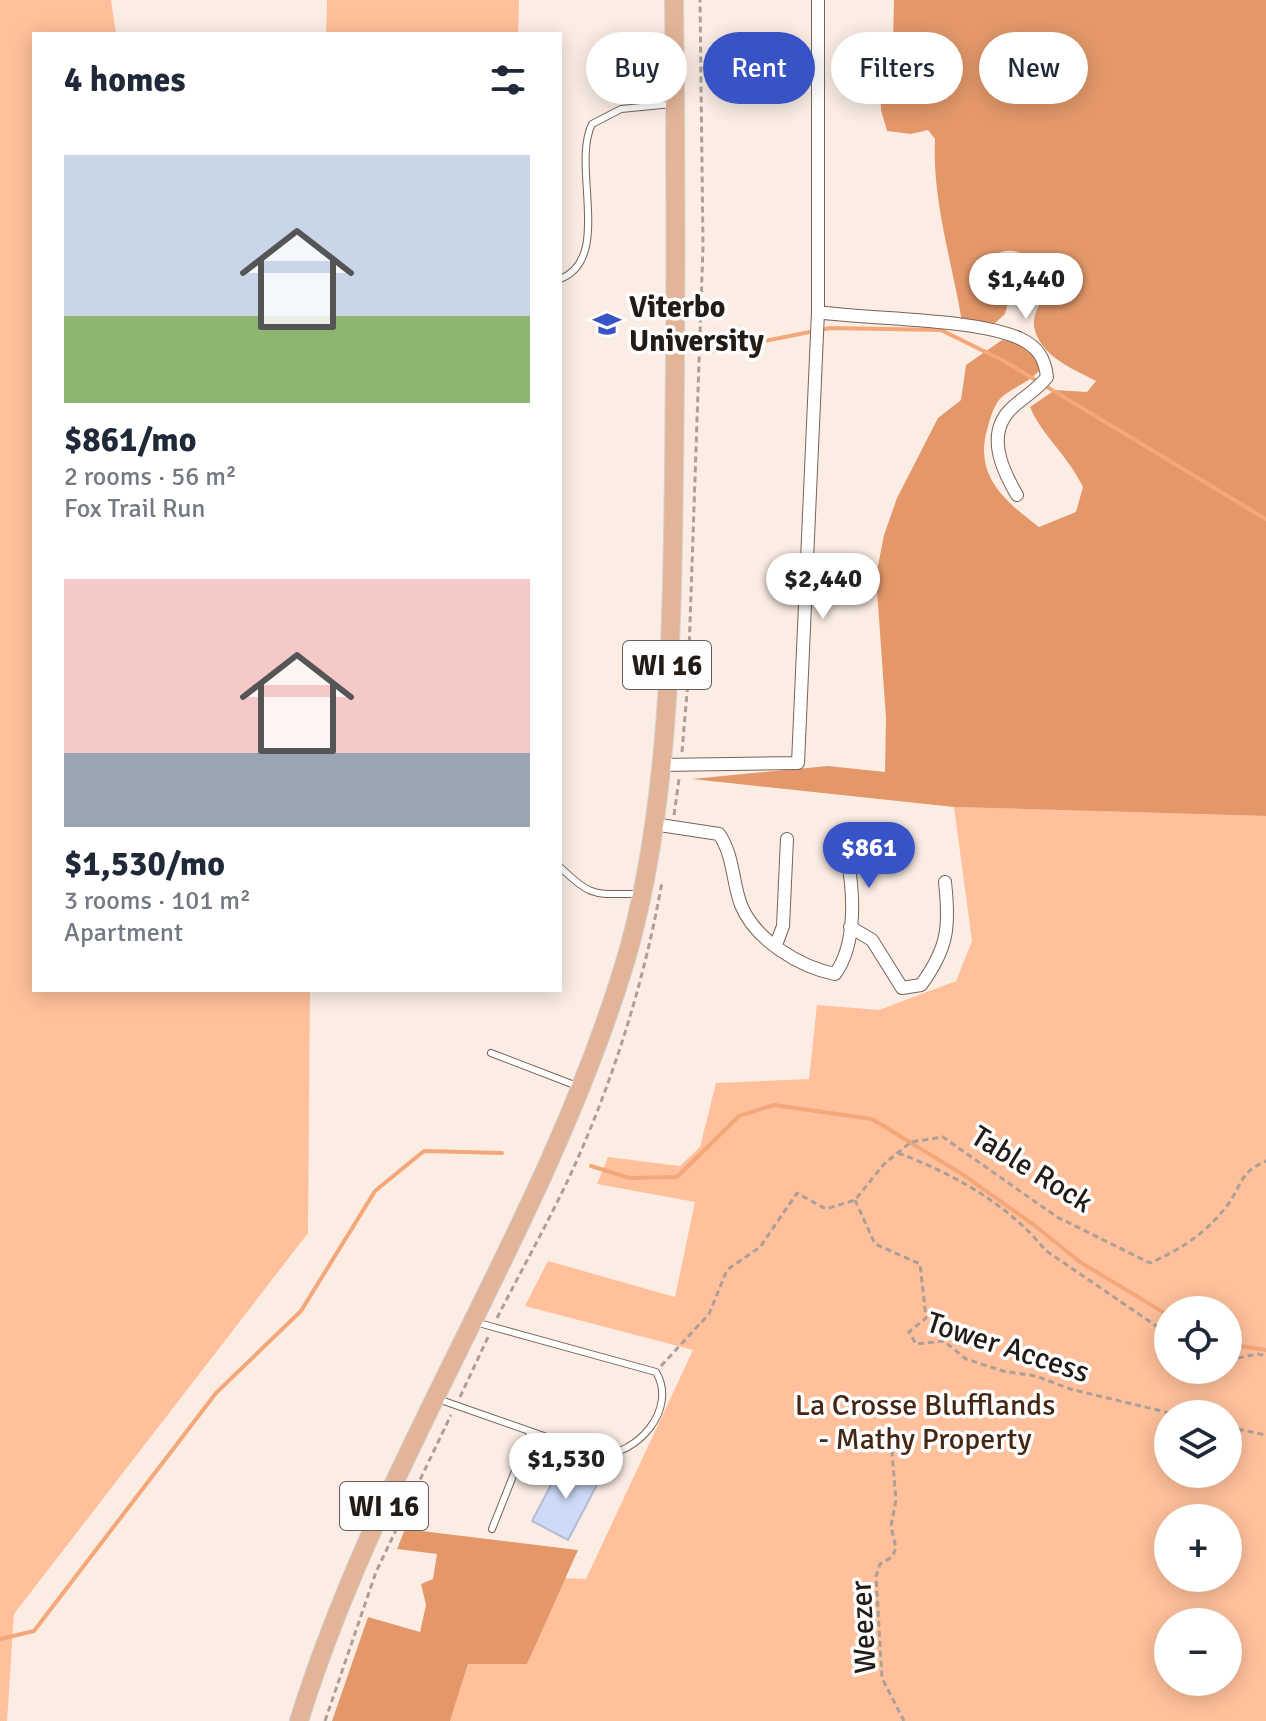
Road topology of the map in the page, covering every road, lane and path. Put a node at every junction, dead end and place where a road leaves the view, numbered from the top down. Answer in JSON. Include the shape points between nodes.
{"nodes":[{"id":1,"x":674,"y":0,"type":"edge"},
{"id":2,"x":700,"y":0,"type":"edge"},
{"id":3,"x":818,"y":0,"type":"edge"},
{"id":4,"x":675,"y":32,"type":"edge"},
{"id":5,"x":667,"y":104,"type":"edge"},
{"id":6,"x":676,"y":104,"type":"edge"},
{"id":7,"x":562,"y":278,"type":"edge"},
{"id":8,"x":818,"y":312,"type":"junction"},
{"id":9,"x":1017,"y":495,"type":"dead end"},
{"id":10,"x":681,"y":764,"type":"junction"},
{"id":11,"x":660,"y":765,"type":"junction"},
{"id":12,"x":653,"y":824,"type":"junction"},
{"id":13,"x":672,"y":827,"type":"junction"},
{"id":14,"x":787,"y":839,"type":"dead end"},
{"id":15,"x":847,"y":857,"type":"dead end"},
{"id":16,"x":562,"y":869,"type":"edge"},
{"id":17,"x":662,"y":880,"type":"dead end"},
{"id":18,"x":945,"y":882,"type":"dead end"},
{"id":19,"x":645,"y":894,"type":"junction"},
{"id":20,"x":850,"y":927,"type":"junction"},
{"id":21,"x":776,"y":945,"type":"junction"},
{"id":22,"x":491,"y":1053,"type":"dead end"},
{"id":23,"x":580,"y":1087,"type":"junction"},
{"id":24,"x":898,"y":1153,"type":"junction"},
{"id":25,"x":1266,"y":1161,"type":"edge"},
{"id":26,"x":855,"y":1200,"type":"junction"},
{"id":27,"x":472,"y":1321,"type":"junction"},
{"id":28,"x":1154,"y":1324,"type":"edge"},
{"id":29,"x":492,"y":1328,"type":"junction"},
{"id":30,"x":1266,"y":1356,"type":"edge"},
{"id":31,"x":1242,"y":1357,"type":"edge"},
{"id":32,"x":656,"y":1372,"type":"junction"},
{"id":33,"x":435,"y":1398,"type":"junction"},
{"id":34,"x":456,"y":1407,"type":"junction"},
{"id":35,"x":1154,"y":1409,"type":"edge"},
{"id":36,"x":1242,"y":1430,"type":"edge"},
{"id":37,"x":530,"y":1433,"type":"junction"},
{"id":38,"x":1266,"y":1435,"type":"edge"},
{"id":39,"x":898,"y":1442,"type":"dead end"},
{"id":40,"x":492,"y":1529,"type":"dead end"},
{"id":41,"x":299,"y":1721,"type":"edge"},
{"id":42,"x":325,"y":1721,"type":"edge"},
{"id":43,"x":904,"y":1721,"type":"edge"}],
"edges":[{"from":1,"to":4,"type":"main road","number":"WI 16"},
{"from":2,"to":10,"type":"path","via":[[703,247]]},
{"from":3,"to":8,"type":"street"},
{"from":5,"to":7,"type":"lane","via":[[621,109],[592,124],[586,147],[586,255]]},
{"from":6,"to":11,"type":"main road","number":"WI 16","via":[[673,585]]},
{"from":8,"to":9,"type":"street","via":[[975,328],[1006,333],[1033,346],[1042,355],[1047,377],[1004,416],[998,434],[1003,472]]},
{"from":8,"to":10,"type":"street","via":[[798,763]]},
{"from":10,"to":11,"type":"street"},
{"from":10,"to":13,"type":"path"},
{"from":11,"to":12,"type":"main road","number":"WI 16"},
{"from":12,"to":13,"type":"street"},
{"from":12,"to":19,"type":"main road","number":"WI 16"},
{"from":13,"to":21,"type":"street","via":[[719,834],[729,848],[741,904],[753,928]]},
{"from":14,"to":21,"type":"street","via":[[783,926]]},
{"from":15,"to":20,"type":"street"},
{"from":16,"to":19,"type":"lane","via":[[590,892]]},
{"from":17,"to":29,"type":"path","via":[[644,965],[592,1124]]},
{"from":18,"to":20,"type":"street","via":[[949,916],[941,958],[921,985],[902,988],[872,940]]},
{"from":19,"to":23,"type":"main road","number":"WI 16"},
{"from":20,"to":21,"type":"street","via":[[845,961],[835,974],[819,971]]},
{"from":22,"to":23,"type":"lane"},
{"from":23,"to":27,"type":"main road","number":"WI 16"},
{"from":24,"to":25,"type":"path","name":"Table Rock","via":[[911,1142],[943,1137],[1057,1217],[1150,1263],[1206,1229],[1229,1205],[1241,1177]]},
{"from":24,"to":26,"type":"path","name":"Table Rock"},
{"from":24,"to":28,"type":"path","via":[[935,1166],[989,1201],[1045,1250]]},
{"from":26,"to":32,"type":"path","via":[[826,1209],[797,1193],[760,1247],[727,1270],[709,1314]]},
{"from":26,"to":35,"type":"path","name":"Tower Access","via":[[875,1244],[920,1264],[926,1318],[909,1332],[916,1344],[944,1341],[966,1359]]},
{"from":27,"to":29,"type":"lane"},
{"from":27,"to":33,"type":"main road","number":"WI 16"},
{"from":29,"to":32,"type":"lane"},
{"from":29,"to":34,"type":"path"},
{"from":30,"to":31,"type":"path"},
{"from":32,"to":37,"type":"lane","via":[[665,1397],[644,1434],[615,1456]]},
{"from":33,"to":34,"type":"lane"},
{"from":33,"to":41,"type":"main road","number":"WI 16","via":[[340,1599]]},
{"from":34,"to":37,"type":"lane"},
{"from":34,"to":42,"type":"path","via":[[376,1572]]},
{"from":36,"to":38,"type":"path"},
{"from":37,"to":40,"type":"lane"},
{"from":39,"to":43,"type":"path","name":"Weezer","via":[[892,1453],[896,1500],[891,1526],[896,1548],[880,1564],[876,1588],[882,1678]]}]}
